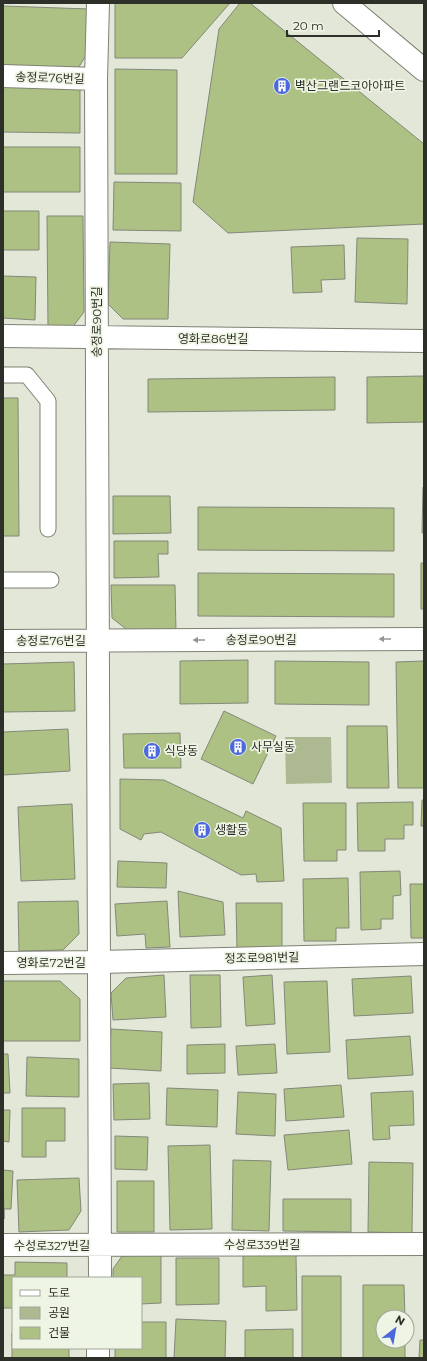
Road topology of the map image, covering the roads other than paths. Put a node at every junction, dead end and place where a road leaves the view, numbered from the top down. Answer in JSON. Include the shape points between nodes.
{"nodes":[{"id":1,"x":98,"y":3,"type":"edge"},
{"id":2,"x":344,"y":3,"type":"edge"},
{"id":3,"x":424,"y":70,"type":"edge"},
{"id":4,"x":3,"y":76,"type":"edge"},
{"id":5,"x":96,"y":79,"type":"junction"},
{"id":6,"x":3,"y":336,"type":"edge"},
{"id":7,"x":97,"y":338,"type":"junction"},
{"id":8,"x":424,"y":341,"type":"edge"},
{"id":9,"x":3,"y":375,"type":"edge"},
{"id":10,"x":48,"y":529,"type":"dead end"},
{"id":11,"x":3,"y":580,"type":"edge"},
{"id":12,"x":52,"y":580,"type":"dead end"},
{"id":13,"x":424,"y":639,"type":"edge"},
{"id":14,"x":3,"y":641,"type":"edge"},
{"id":15,"x":98,"y":641,"type":"junction"},
{"id":16,"x":424,"y":954,"type":"edge"},
{"id":17,"x":100,"y":962,"type":"junction"},
{"id":18,"x":3,"y":963,"type":"edge"},
{"id":19,"x":424,"y":1244,"type":"edge"},
{"id":20,"x":3,"y":1245,"type":"edge"},
{"id":21,"x":100,"y":1246,"type":"junction"},
{"id":22,"x":100,"y":1277,"type":"edge"}],
"edges":[{"from":1,"to":5,"type":"street","name":"송정로90번길"},
{"from":2,"to":3,"type":"street"},
{"from":4,"to":5,"type":"street","name":"송정로76번길"},
{"from":5,"to":7,"type":"street","name":"송정로90번길"},
{"from":6,"to":7,"type":"street","name":"영화로86번길"},
{"from":7,"to":8,"type":"street","name":"영화로86번길"},
{"from":7,"to":15,"type":"street","name":"송정로90번길"},
{"from":9,"to":10,"type":"lane","via":[[27,375],[48,401]]},
{"from":11,"to":12,"type":"lane"},
{"from":13,"to":15,"type":"street","name":"송정로90번길","one_way":true},
{"from":14,"to":15,"type":"street","name":"송정로76번길"},
{"from":15,"to":17,"type":"street","name":"송정로90번길"},
{"from":16,"to":17,"type":"street","name":"정조로981번길"},
{"from":17,"to":18,"type":"street","name":"영화로72번길"},
{"from":17,"to":21,"type":"street"},
{"from":19,"to":21,"type":"street","name":"수성로339번길"},
{"from":20,"to":21,"type":"street","name":"수성로327번길"},
{"from":21,"to":22,"type":"street"}]}
